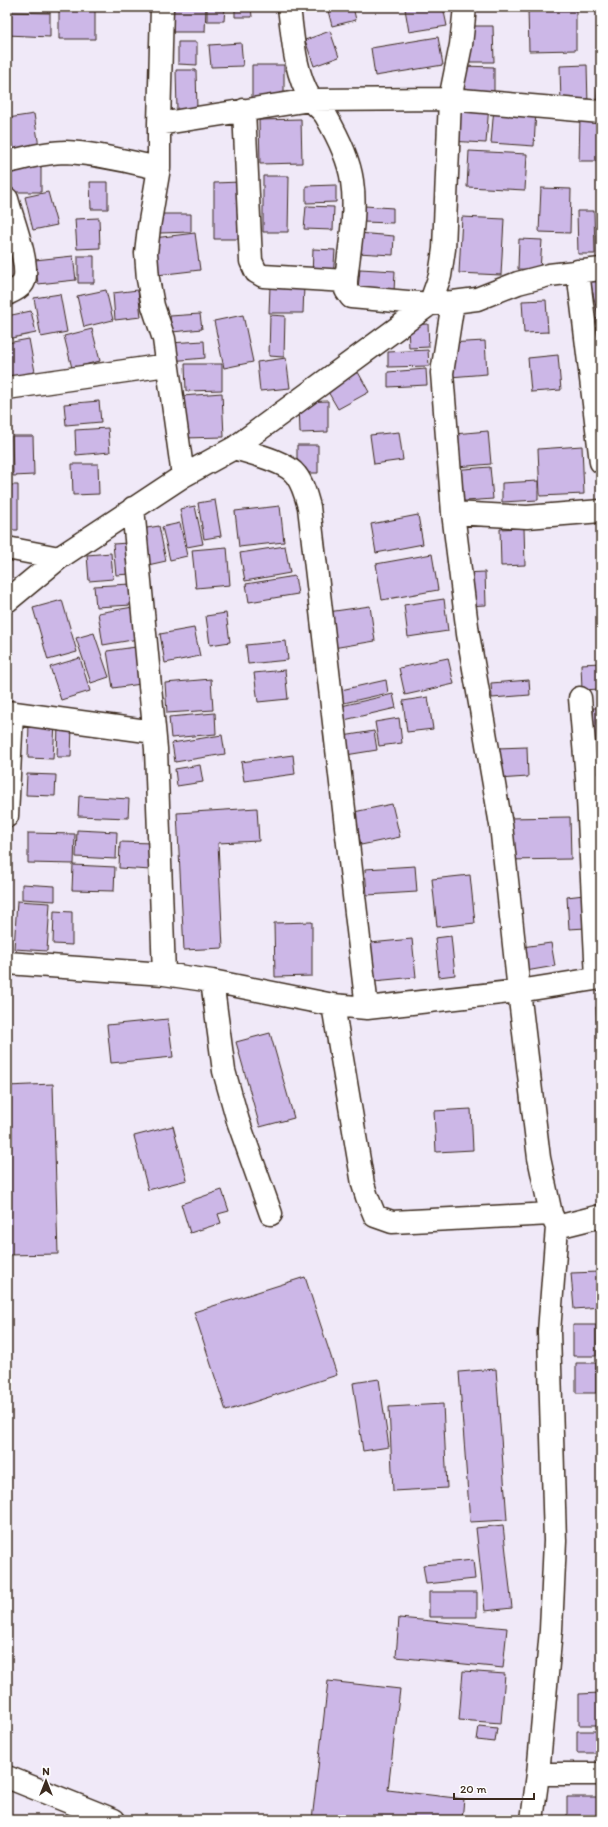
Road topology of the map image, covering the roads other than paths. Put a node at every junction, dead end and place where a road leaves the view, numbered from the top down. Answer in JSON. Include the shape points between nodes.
{"nodes":[{"id":1,"x":162,"y":7,"type":"edge"},
{"id":2,"x":289,"y":7,"type":"edge"},
{"id":3,"x":464,"y":7,"type":"edge"},
{"id":4,"x":450,"y":99,"type":"junction"},
{"id":5,"x":310,"y":100,"type":"junction"},
{"id":6,"x":244,"y":110,"type":"junction"},
{"id":7,"x":601,"y":112,"type":"edge"},
{"id":8,"x":159,"y":124,"type":"junction"},
{"id":9,"x":7,"y":162,"type":"edge"},
{"id":10,"x":159,"y":168,"type":"junction"},
{"id":11,"x":7,"y":199,"type":"edge"},
{"id":12,"x":601,"y":269,"type":"edge"},
{"id":13,"x":578,"y":271,"type":"junction"},
{"id":14,"x":346,"y":281,"type":"junction"},
{"id":15,"x":7,"y":294,"type":"edge"},
{"id":16,"x":453,"y":302,"type":"junction"},
{"id":17,"x":430,"y":304,"type":"junction"},
{"id":18,"x":168,"y":365,"type":"junction"},
{"id":19,"x":7,"y":388,"type":"edge"},
{"id":20,"x":234,"y":448,"type":"junction"},
{"id":21,"x":601,"y":462,"type":"edge"},
{"id":22,"x":183,"y":476,"type":"junction"},
{"id":23,"x":133,"y":508,"type":"junction"},
{"id":24,"x":601,"y":511,"type":"edge"},
{"id":25,"x":453,"y":512,"type":"junction"},
{"id":26,"x":7,"y":548,"type":"edge"},
{"id":27,"x":59,"y":558,"type":"junction"},
{"id":28,"x":7,"y":601,"type":"edge"},
{"id":29,"x":580,"y":698,"type":"dead end"},
{"id":30,"x":9,"y":712,"type":"edge"},
{"id":31,"x":154,"y":732,"type":"junction"},
{"id":32,"x":594,"y":778,"type":"edge"},
{"id":33,"x":7,"y":816,"type":"edge"},
{"id":34,"x":7,"y":963,"type":"edge"},
{"id":35,"x":164,"y":974,"type":"junction"},
{"id":36,"x":599,"y":978,"type":"edge"},
{"id":37,"x":212,"y":981,"type":"junction"},
{"id":38,"x":518,"y":991,"type":"junction"},
{"id":39,"x":333,"y":1005,"type":"junction"},
{"id":40,"x":367,"y":1008,"type":"junction"},
{"id":41,"x":270,"y":1214,"type":"dead end"},
{"id":42,"x":601,"y":1216,"type":"edge"},
{"id":43,"x":554,"y":1221,"type":"junction"},
{"id":44,"x":538,"y":1774,"type":"junction"},
{"id":45,"x":601,"y":1774,"type":"edge"},
{"id":46,"x":7,"y":1777,"type":"edge"},
{"id":47,"x":114,"y":1820,"type":"edge"},
{"id":48,"x":532,"y":1820,"type":"edge"}],
"edges":[{"from":1,"to":8,"type":"street"},
{"from":2,"to":5,"type":"street","via":[[294,50],[301,79]]},
{"from":3,"to":4,"type":"street","via":[[461,45]]},
{"from":4,"to":5,"type":"street"},
{"from":4,"to":7,"type":"street"},
{"from":4,"to":17,"type":"street","via":[[444,249],[440,276]]},
{"from":5,"to":6,"type":"street"},
{"from":5,"to":14,"type":"street","via":[[326,115],[347,158],[352,180],[353,206]]},
{"from":6,"to":8,"type":"street"},
{"from":6,"to":14,"type":"street","via":[[251,261],[256,272],[262,276]]},
{"from":8,"to":10,"type":"street"},
{"from":9,"to":10,"type":"street","via":[[64,152],[88,154]]},
{"from":10,"to":18,"type":"street","via":[[146,253],[152,300],[164,339]]},
{"from":11,"to":15,"type":"street","via":[[26,271],[24,282]]},
{"from":12,"to":13,"type":"street"},
{"from":13,"to":16,"type":"street","via":[[549,274],[477,299]]},
{"from":13,"to":21,"type":"street"},
{"from":14,"to":17,"type":"street","via":[[346,290],[351,297]]},
{"from":16,"to":17,"type":"street"},
{"from":16,"to":25,"type":"street","via":[[442,373]]},
{"from":17,"to":20,"type":"street"},
{"from":18,"to":19,"type":"street"},
{"from":18,"to":22,"type":"street"},
{"from":20,"to":22,"type":"street"},
{"from":20,"to":40,"type":"street","via":[[284,465],[296,474],[309,507]]},
{"from":22,"to":23,"type":"street"},
{"from":23,"to":27,"type":"street"},
{"from":23,"to":31,"type":"street"},
{"from":24,"to":25,"type":"street","via":[[527,516]]},
{"from":25,"to":38,"type":"street","via":[[468,634],[501,825]]},
{"from":26,"to":27,"type":"street"},
{"from":27,"to":28,"type":"street"},
{"from":29,"to":32,"type":"street"},
{"from":30,"to":31,"type":"street"},
{"from":30,"to":33,"type":"street"},
{"from":31,"to":35,"type":"street"},
{"from":32,"to":36,"type":"street"},
{"from":34,"to":35,"type":"street"},
{"from":35,"to":37,"type":"street"},
{"from":36,"to":38,"type":"street"},
{"from":37,"to":39,"type":"street"},
{"from":37,"to":41,"type":"street","via":[[224,1071]]},
{"from":38,"to":40,"type":"street"},
{"from":38,"to":43,"type":"street","via":[[539,1158]]},
{"from":39,"to":40,"type":"street"},
{"from":39,"to":43,"type":"street","via":[[364,1184],[375,1216],[392,1222]]},
{"from":42,"to":43,"type":"street"},
{"from":43,"to":44,"type":"street","via":[[549,1332],[555,1541],[552,1630]]},
{"from":44,"to":45,"type":"street"},
{"from":44,"to":48,"type":"street"},
{"from":46,"to":47,"type":"street"}]}
